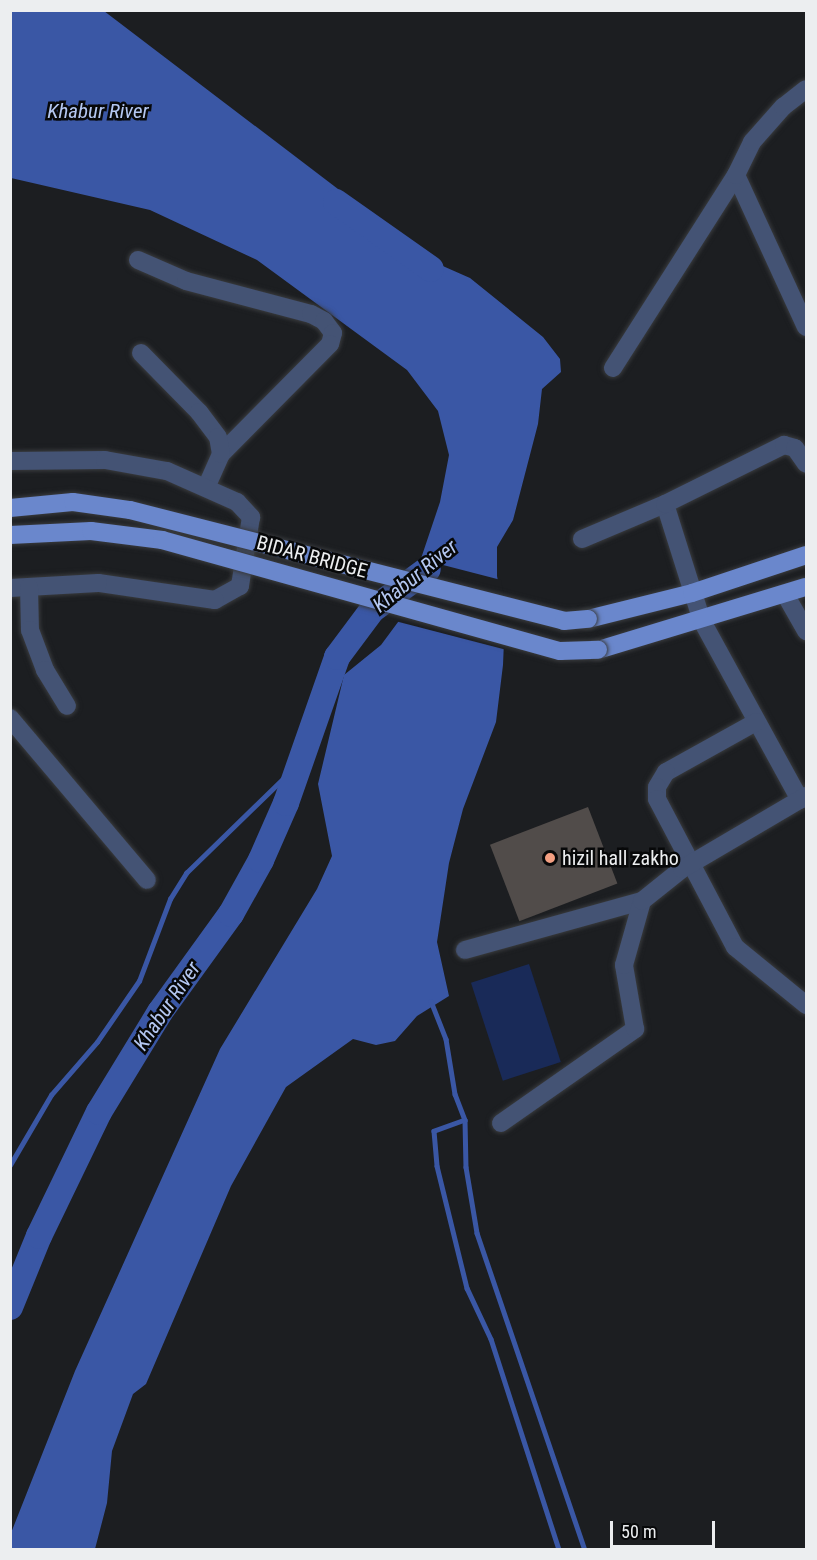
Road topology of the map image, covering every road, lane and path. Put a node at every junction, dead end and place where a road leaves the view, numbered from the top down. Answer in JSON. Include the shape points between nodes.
{"nodes":[{"id":1,"x":807,"y":89,"type":"edge"},
{"id":2,"x":736,"y":175,"type":"junction"},
{"id":3,"x":138,"y":260,"type":"dead end"},
{"id":4,"x":807,"y":327,"type":"edge"},
{"id":5,"x":141,"y":353,"type":"dead end"},
{"id":6,"x":613,"y":368,"type":"dead end"},
{"id":7,"x":222,"y":454,"type":"junction"},
{"id":8,"x":10,"y":461,"type":"edge"},
{"id":9,"x":807,"y":464,"type":"edge"},
{"id":10,"x":206,"y":488,"type":"junction"},
{"id":11,"x":665,"y":504,"type":"junction"},
{"id":12,"x":10,"y":508,"type":"edge"},
{"id":13,"x":10,"y":535,"type":"edge"},
{"id":14,"x":582,"y":539,"type":"dead end"},
{"id":15,"x":807,"y":555,"type":"edge"},
{"id":16,"x":29,"y":587,"type":"junction"},
{"id":17,"x":807,"y":587,"type":"edge"},
{"id":18,"x":10,"y":588,"type":"edge"},
{"id":19,"x":692,"y":593,"type":"junction"},
{"id":20,"x":785,"y":594,"type":"junction"},
{"id":21,"x":702,"y":621,"type":"junction"},
{"id":22,"x":807,"y":631,"type":"edge"},
{"id":23,"x":67,"y":706,"type":"dead end"},
{"id":24,"x":10,"y":718,"type":"edge"},
{"id":25,"x":756,"y":722,"type":"junction"},
{"id":26,"x":803,"y":798,"type":"edge"},
{"id":27,"x":693,"y":862,"type":"junction"},
{"id":28,"x":147,"y":880,"type":"dead end"},
{"id":29,"x":642,"y":901,"type":"junction"},
{"id":30,"x":465,"y":950,"type":"dead end"},
{"id":31,"x":807,"y":1005,"type":"edge"},
{"id":32,"x":501,"y":1123,"type":"dead end"}],
"edges":[{"from":1,"to":2,"type":"street","via":[[769,120],[752,142]]},
{"from":2,"to":4,"type":"street"},
{"from":2,"to":6,"type":"street"},
{"from":3,"to":7,"type":"street","via":[[186,281],[311,315],[324,321],[333,333],[330,344]]},
{"from":5,"to":7,"type":"street","via":[[199,412],[219,437]]},
{"from":7,"to":10,"type":"street"},
{"from":8,"to":10,"type":"street","via":[[105,460],[167,471]]},
{"from":9,"to":11,"type":"street","via":[[790,444]]},
{"from":10,"to":16,"type":"street","via":[[237,502],[251,516],[240,586],[229,595],[204,601],[98,583]]},
{"from":11,"to":14,"type":"street"},
{"from":11,"to":19,"type":"street"},
{"from":12,"to":19,"type":"main road","name":"BIDAR BRIDGE","bridge":true,"via":[[73,502],[130,510],[564,621],[588,619]]},
{"from":13,"to":21,"type":"main road","name":"BIDAR BRIDGE","bridge":true,"via":[[91,531],[162,540],[560,651],[598,650]]},
{"from":15,"to":19,"type":"main road","name":"BIDAR BRIDGE"},
{"from":16,"to":18,"type":"street"},
{"from":16,"to":23,"type":"street","via":[[30,630],[45,670]]},
{"from":17,"to":20,"type":"main road","name":"BIDAR BRIDGE"},
{"from":19,"to":21,"type":"street"},
{"from":20,"to":21,"type":"main road","name":"BIDAR BRIDGE"},
{"from":20,"to":22,"type":"street"},
{"from":21,"to":25,"type":"street"},
{"from":24,"to":28,"type":"street"},
{"from":25,"to":26,"type":"street"},
{"from":25,"to":27,"type":"street","via":[[666,772],[657,787],[657,799]]},
{"from":26,"to":27,"type":"street"},
{"from":27,"to":29,"type":"street"},
{"from":27,"to":31,"type":"street","via":[[735,947]]},
{"from":29,"to":30,"type":"street"},
{"from":29,"to":32,"type":"street","via":[[624,965],[635,1029]]}]}
